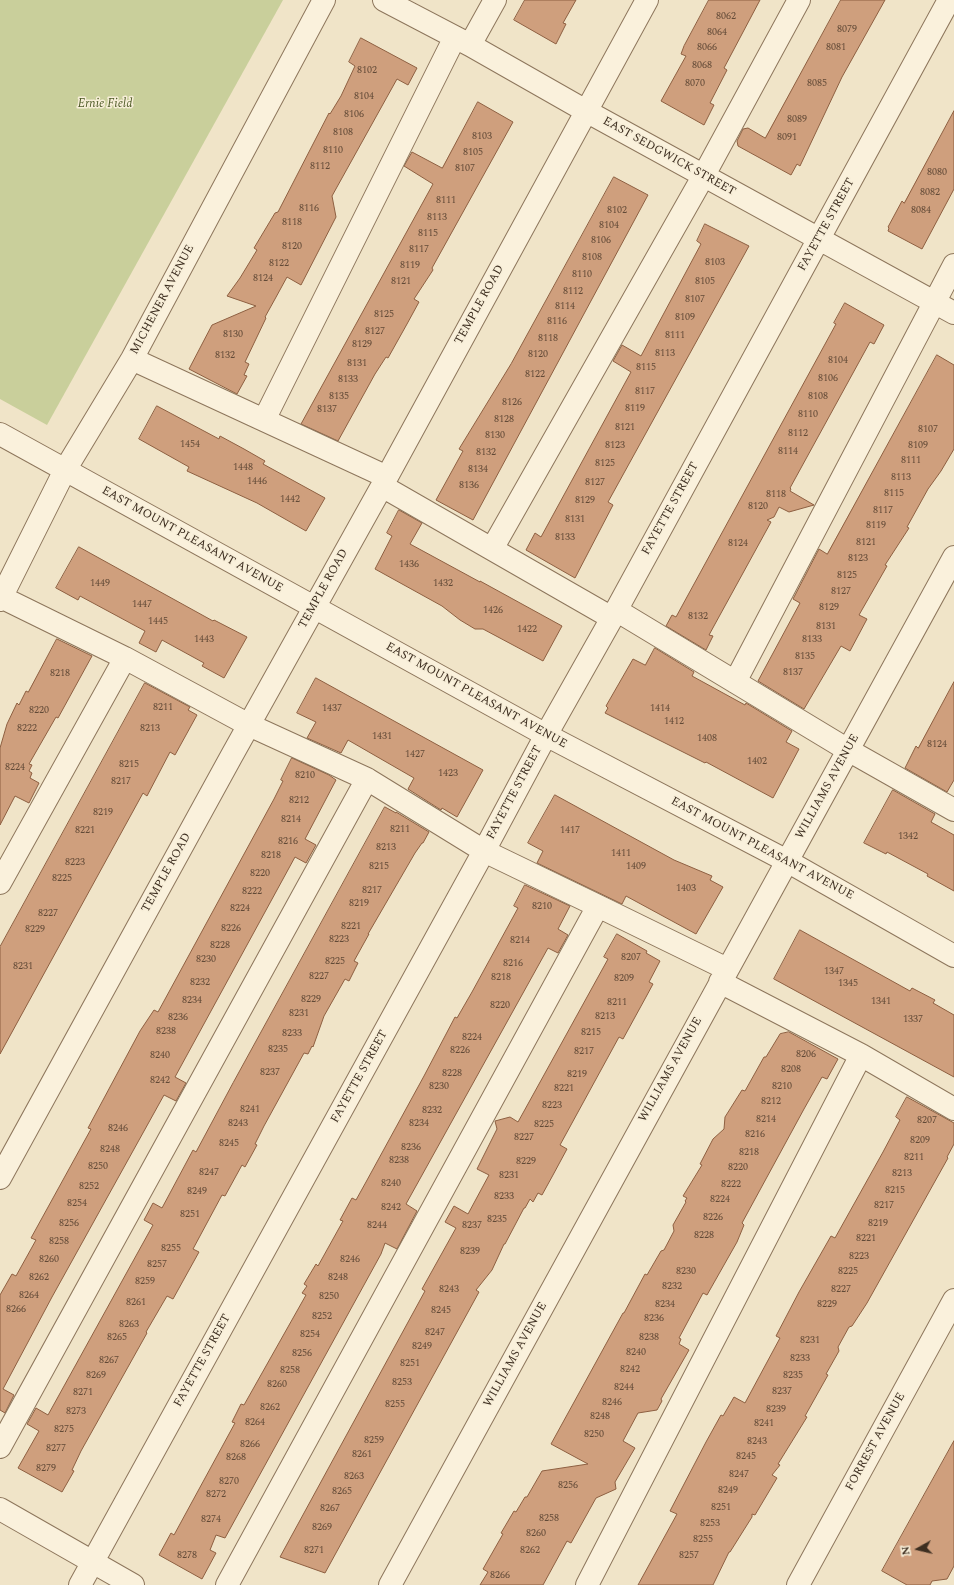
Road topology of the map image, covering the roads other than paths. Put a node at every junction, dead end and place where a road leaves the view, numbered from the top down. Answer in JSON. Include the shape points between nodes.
{"nodes":[{"id":1,"x":324,"y":0,"type":"edge"},
{"id":2,"x":384,"y":0,"type":"edge"},
{"id":3,"x":495,"y":0,"type":"edge"},
{"id":4,"x":647,"y":0,"type":"edge"},
{"id":5,"x":799,"y":0,"type":"edge"},
{"id":6,"x":949,"y":0,"type":"edge"},
{"id":7,"x":462,"y":41,"type":"junction"},
{"id":8,"x":586,"y":111,"type":"junction"},
{"id":9,"x":704,"y":175,"type":"junction"},
{"id":10,"x":818,"y":239,"type":"junction"},
{"id":11,"x":954,"y":265,"type":"edge"},
{"id":12,"x":934,"y":302,"type":"junction"},
{"id":13,"x":954,"y":313,"type":"edge"},
{"id":14,"x":132,"y":359,"type":"junction"},
{"id":15,"x":264,"y":420,"type":"junction"},
{"id":16,"x":0,"y":434,"type":"edge"},
{"id":17,"x":65,"y":470,"type":"junction"},
{"id":18,"x":384,"y":482,"type":"junction"},
{"id":19,"x":492,"y":549,"type":"junction"},
{"id":20,"x":954,"y":557,"type":"edge"},
{"id":21,"x":1,"y":598,"type":"edge"},
{"id":22,"x":314,"y":608,"type":"junction"},
{"id":23,"x":614,"y":614,"type":"junction"},
{"id":24,"x":125,"y":658,"type":"junction"},
{"id":25,"x":736,"y":682,"type":"junction"},
{"id":26,"x":249,"y":725,"type":"junction"},
{"id":27,"x":546,"y":735,"type":"junction"},
{"id":28,"x":848,"y":750,"type":"junction"},
{"id":29,"x":367,"y":779,"type":"junction"},
{"id":30,"x":954,"y":810,"type":"edge"},
{"id":31,"x":484,"y":851,"type":"junction"},
{"id":32,"x":787,"y":860,"type":"junction"},
{"id":33,"x":0,"y":883,"type":"edge"},
{"id":34,"x":598,"y":906,"type":"junction"},
{"id":35,"x":954,"y":956,"type":"edge"},
{"id":36,"x":723,"y":975,"type":"junction"},
{"id":37,"x":861,"y":1055,"type":"junction"},
{"id":38,"x":954,"y":1109,"type":"edge"},
{"id":39,"x":0,"y":1178,"type":"edge"},
{"id":40,"x":954,"y":1300,"type":"edge"},
{"id":41,"x":0,"y":1447,"type":"edge"},
{"id":42,"x":0,"y":1509,"type":"edge"},
{"id":43,"x":93,"y":1562,"type":"junction"},
{"id":44,"x":80,"y":1585,"type":"edge"},
{"id":45,"x":133,"y":1585,"type":"edge"},
{"id":46,"x":227,"y":1585,"type":"edge"},
{"id":47,"x":390,"y":1585,"type":"edge"},
{"id":48,"x":587,"y":1585,"type":"edge"},
{"id":49,"x":798,"y":1585,"type":"edge"}],
"edges":[{"from":1,"to":14,"type":"street","name":"MICHENER AVENUE"},
{"from":2,"to":7,"type":"street","name":"EAST SEDGWICK STREET"},
{"from":3,"to":7,"type":"street"},
{"from":4,"to":8,"type":"street","name":"TEMPLE ROAD"},
{"from":5,"to":9,"type":"street"},
{"from":6,"to":10,"type":"street","name":"FAYETTE STREET"},
{"from":7,"to":8,"type":"street","name":"EAST SEDGWICK STREET"},
{"from":7,"to":15,"type":"street"},
{"from":8,"to":9,"type":"street","name":"EAST SEDGWICK STREET"},
{"from":8,"to":18,"type":"street","name":"TEMPLE ROAD"},
{"from":9,"to":10,"type":"street","name":"EAST SEDGWICK STREET"},
{"from":9,"to":19,"type":"street"},
{"from":10,"to":12,"type":"street","name":"EAST SEDGWICK STREET"},
{"from":10,"to":23,"type":"street","name":"FAYETTE STREET"},
{"from":11,"to":12,"type":"street"},
{"from":12,"to":13,"type":"street","name":"EAST SEDGWICK STREET"},
{"from":12,"to":25,"type":"street"},
{"from":14,"to":15,"type":"street"},
{"from":14,"to":17,"type":"street","name":"MICHENER AVENUE"},
{"from":15,"to":18,"type":"street"},
{"from":16,"to":17,"type":"street","name":"EAST MOUNT PLEASANT AVENUE"},
{"from":17,"to":21,"type":"street","name":"MICHENER AVENUE"},
{"from":17,"to":22,"type":"street","name":"EAST MOUNT PLEASANT AVENUE"},
{"from":18,"to":19,"type":"street"},
{"from":18,"to":22,"type":"street","name":"TEMPLE ROAD"},
{"from":19,"to":23,"type":"street"},
{"from":20,"to":28,"type":"street","name":"WILLIAMS AVENUE"},
{"from":21,"to":24,"type":"street"},
{"from":22,"to":26,"type":"street","name":"TEMPLE ROAD"},
{"from":22,"to":27,"type":"street","name":"EAST MOUNT PLEASANT AVENUE"},
{"from":23,"to":25,"type":"street"},
{"from":23,"to":27,"type":"street","name":"FAYETTE STREET"},
{"from":24,"to":26,"type":"street"},
{"from":24,"to":33,"type":"street"},
{"from":25,"to":28,"type":"street"},
{"from":26,"to":29,"type":"street"},
{"from":26,"to":39,"type":"street","name":"TEMPLE ROAD"},
{"from":27,"to":31,"type":"street","name":"FAYETTE STREET"},
{"from":27,"to":32,"type":"street","name":"EAST MOUNT PLEASANT AVENUE"},
{"from":28,"to":30,"type":"street"},
{"from":28,"to":32,"type":"street","name":"WILLIAMS AVENUE"},
{"from":29,"to":31,"type":"street"},
{"from":29,"to":41,"type":"street"},
{"from":31,"to":34,"type":"street"},
{"from":31,"to":43,"type":"street","name":"FAYETTE STREET"},
{"from":32,"to":35,"type":"street","name":"EAST MOUNT PLEASANT AVENUE"},
{"from":32,"to":36,"type":"street","name":"WILLIAMS AVENUE"},
{"from":34,"to":36,"type":"street"},
{"from":34,"to":46,"type":"street"},
{"from":36,"to":37,"type":"street"},
{"from":36,"to":47,"type":"street","name":"WILLIAMS AVENUE"},
{"from":37,"to":38,"type":"street"},
{"from":37,"to":48,"type":"street"},
{"from":40,"to":49,"type":"street","name":"FORREST AVENUE"},
{"from":42,"to":43,"type":"street"},
{"from":43,"to":44,"type":"street","name":"FAYETTE STREET"},
{"from":43,"to":45,"type":"street"}]}
